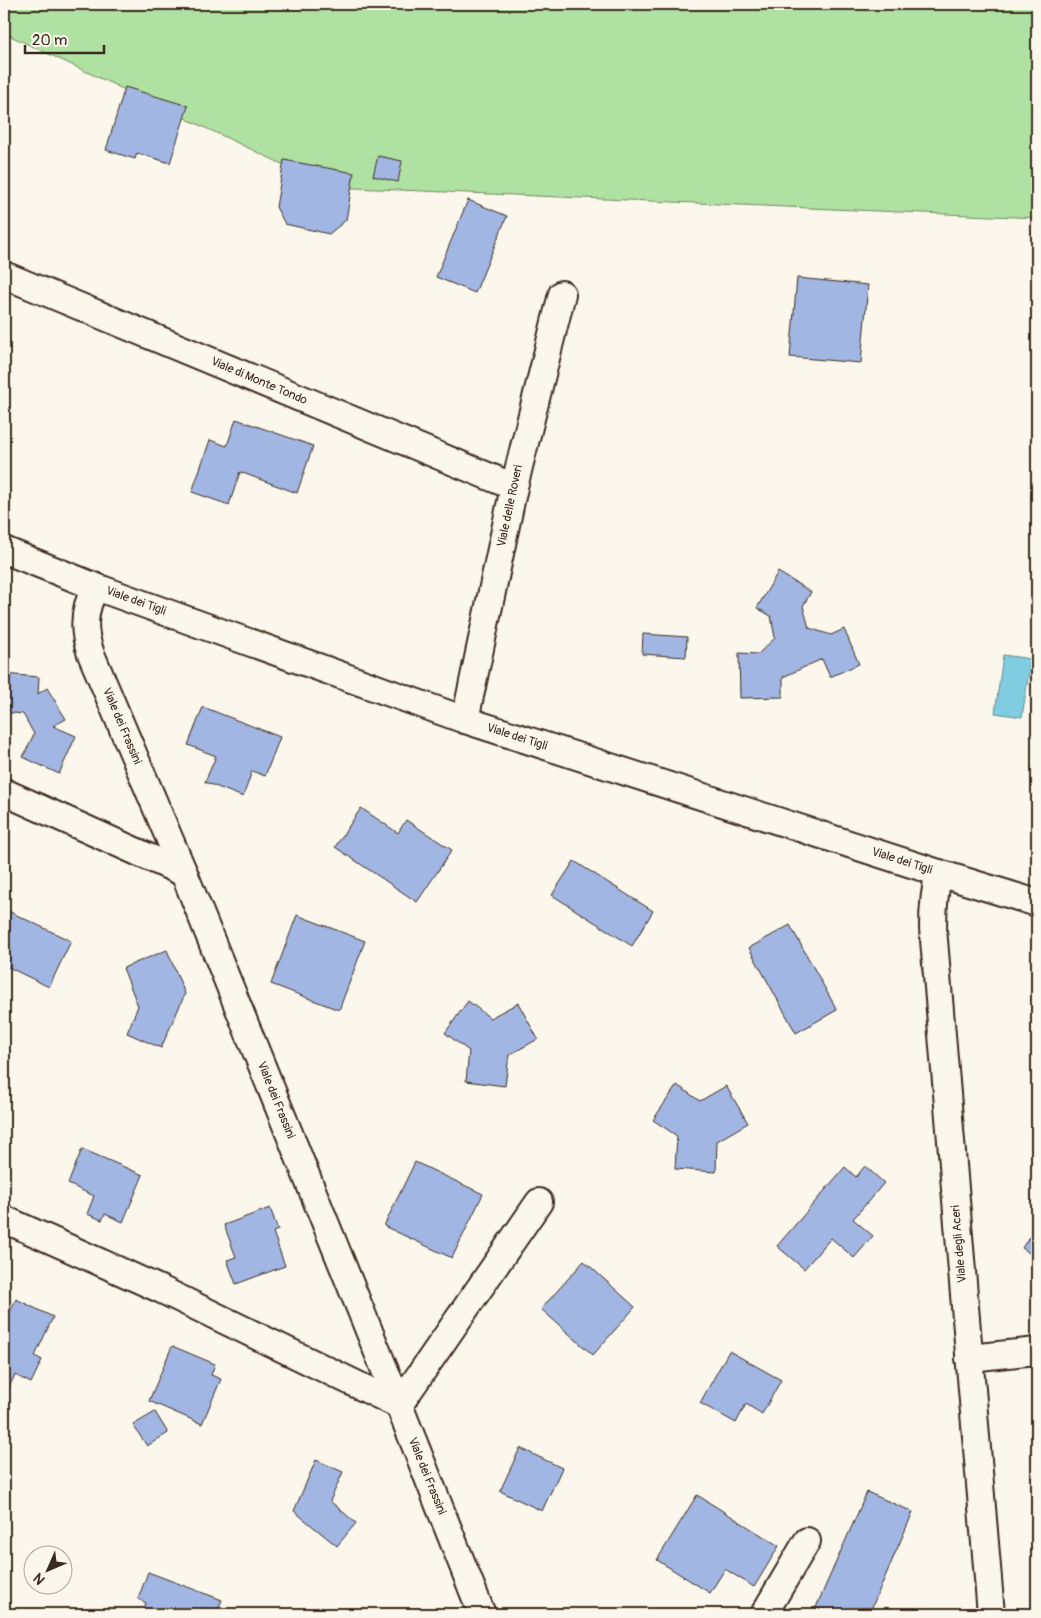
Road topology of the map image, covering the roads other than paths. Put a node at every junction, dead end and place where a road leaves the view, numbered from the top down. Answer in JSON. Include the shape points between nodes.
{"nodes":[{"id":1,"x":4,"y":275,"type":"edge"},
{"id":2,"x":562,"y":294,"type":"dead end"},
{"id":3,"x":514,"y":487,"type":"junction"},
{"id":4,"x":4,"y":550,"type":"edge"},
{"id":5,"x":96,"y":587,"type":"junction"},
{"id":6,"x":465,"y":720,"type":"junction"},
{"id":7,"x":4,"y":792,"type":"edge"},
{"id":8,"x":184,"y":873,"type":"junction"},
{"id":9,"x":939,"y":873,"type":"junction"},
{"id":10,"x":1037,"y":903,"type":"edge"},
{"id":11,"x":539,"y":1202,"type":"dead end"},
{"id":12,"x":4,"y":1219,"type":"edge"},
{"id":13,"x":1037,"y":1351,"type":"edge"},
{"id":14,"x":969,"y":1358,"type":"junction"},
{"id":15,"x":399,"y":1405,"type":"junction"},
{"id":16,"x":807,"y":1541,"type":"dead end"},
{"id":17,"x":482,"y":1614,"type":"edge"},
{"id":18,"x":764,"y":1614,"type":"edge"},
{"id":19,"x":991,"y":1614,"type":"edge"}],
"edges":[{"from":1,"to":3,"type":"street","name":"Viale di Monte Tondo"},
{"from":2,"to":3,"type":"street","name":"Viale delle Roveri"},
{"from":3,"to":6,"type":"street","name":"Viale delle Roveri"},
{"from":4,"to":5,"type":"street","name":"Viale dei Tigli"},
{"from":5,"to":6,"type":"street","name":"Viale dei Tigli"},
{"from":5,"to":8,"type":"street","name":"Viale dei Frassini","via":[[85,615],[87,644]]},
{"from":6,"to":9,"type":"street","name":"Viale dei Tigli"},
{"from":7,"to":8,"type":"street"},
{"from":8,"to":15,"type":"street","name":"Viale dei Frassini"},
{"from":9,"to":10,"type":"street","name":"Viale dei Tigli"},
{"from":9,"to":14,"type":"street","name":"Viale degli Aceri","via":[[933,928]]},
{"from":11,"to":15,"type":"street"},
{"from":12,"to":15,"type":"street","via":[[162,1290]]},
{"from":13,"to":14,"type":"street"},
{"from":14,"to":19,"type":"street","name":"Viale degli Aceri"},
{"from":15,"to":17,"type":"street","name":"Viale dei Frassini"},
{"from":16,"to":18,"type":"street"}]}
